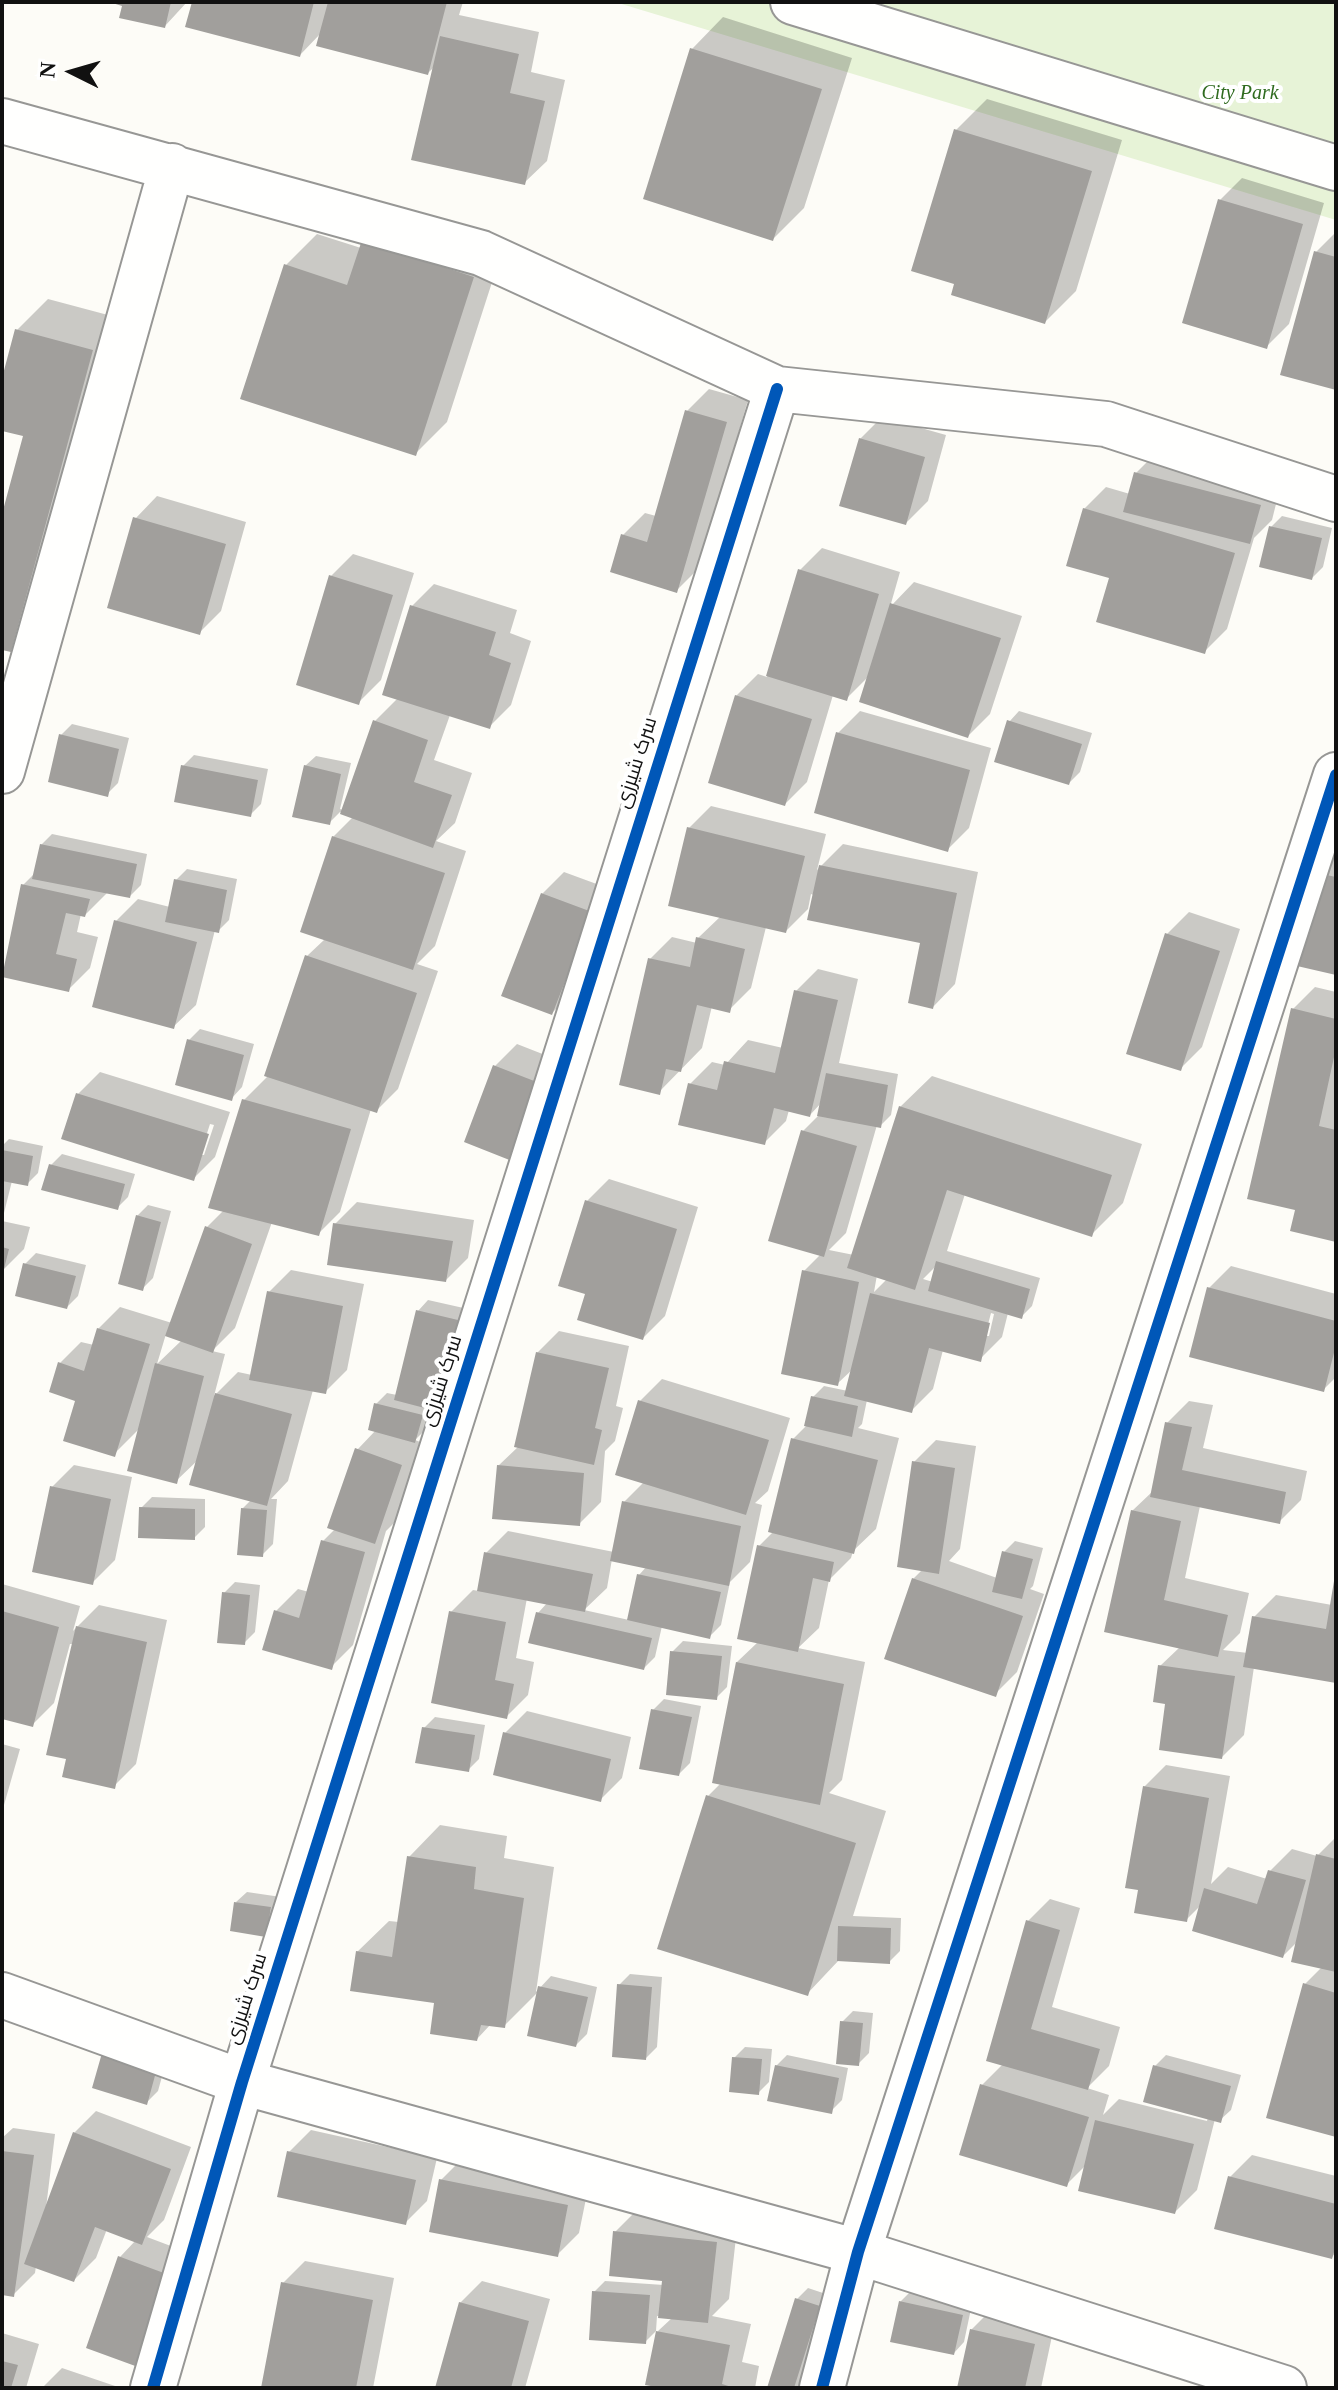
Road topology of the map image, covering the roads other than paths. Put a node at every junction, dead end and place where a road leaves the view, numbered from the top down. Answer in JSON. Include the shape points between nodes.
{"nodes":[{"id":1,"x":793,"y":2,"type":"edge"},
{"id":2,"x":2,"y":121,"type":"edge"},
{"id":3,"x":172,"y":166,"type":"junction"},
{"id":4,"x":1336,"y":168,"type":"edge"},
{"id":5,"x":777,"y":389,"type":"junction"},
{"id":6,"x":1336,"y":499,"type":"edge"},
{"id":7,"x":2,"y":771,"type":"edge"},
{"id":8,"x":1336,"y":775,"type":"edge"},
{"id":9,"x":2,"y":1995,"type":"edge"},
{"id":10,"x":242,"y":2082,"type":"junction"},
{"id":11,"x":858,"y":2252,"type":"junction"},
{"id":12,"x":153,"y":2388,"type":"edge"},
{"id":13,"x":822,"y":2388,"type":"edge"},
{"id":14,"x":1284,"y":2388,"type":"edge"}],
"edges":[{"from":1,"to":4,"type":"street"},
{"from":2,"to":3,"type":"street"},
{"from":3,"to":5,"type":"street","via":[[481,253]]},
{"from":3,"to":7,"type":"street"},
{"from":5,"to":6,"type":"street","via":[[1106,424]]},
{"from":5,"to":10,"type":"street","name":"سرک شیرزی"},
{"from":8,"to":11,"type":"street"},
{"from":9,"to":10,"type":"street"},
{"from":10,"to":11,"type":"street"},
{"from":10,"to":12,"type":"street","name":"سرک شیرزی"},
{"from":11,"to":13,"type":"street"},
{"from":11,"to":14,"type":"street"}]}
